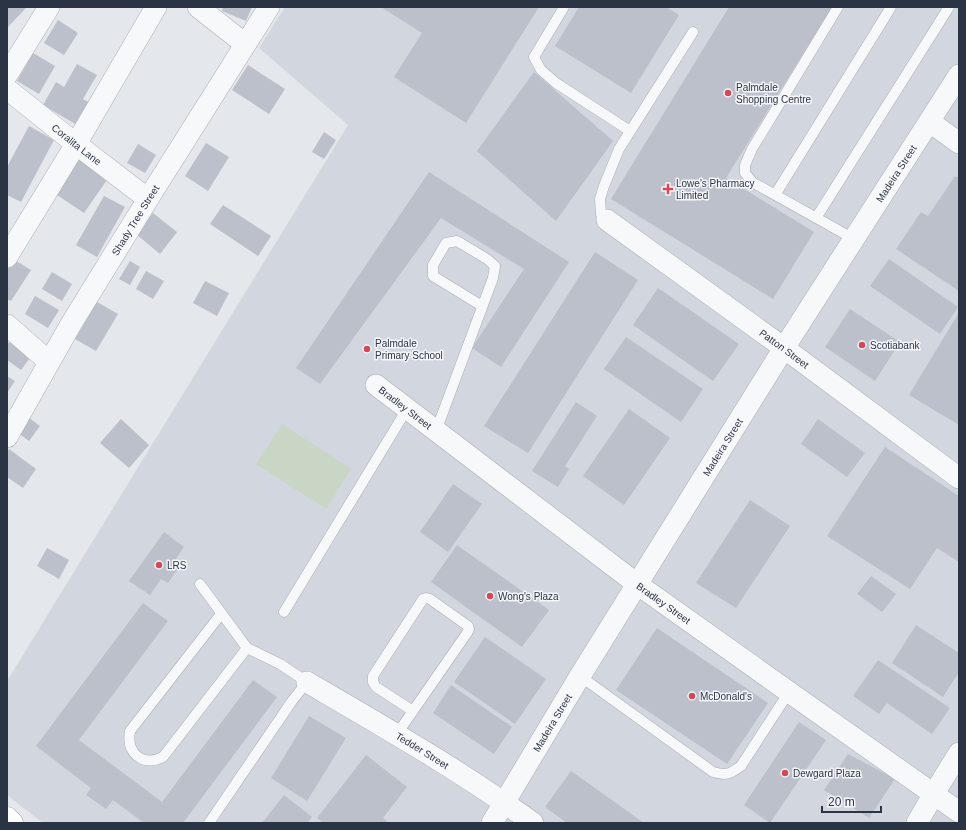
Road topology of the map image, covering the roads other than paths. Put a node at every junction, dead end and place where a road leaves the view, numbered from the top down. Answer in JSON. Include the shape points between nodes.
{"nodes":[{"id":1,"x":49,"y":7,"type":"edge"},
{"id":2,"x":156,"y":7,"type":"edge"},
{"id":3,"x":198,"y":7,"type":"edge"},
{"id":4,"x":269,"y":7,"type":"edge"},
{"id":5,"x":564,"y":7,"type":"edge"},
{"id":6,"x":838,"y":7,"type":"edge"},
{"id":7,"x":891,"y":7,"type":"edge"},
{"id":8,"x":949,"y":7,"type":"edge"},
{"id":9,"x":693,"y":32,"type":"dead end"},
{"id":10,"x":245,"y":44,"type":"junction"},
{"id":11,"x":7,"y":75,"type":"edge"},
{"id":12,"x":959,"y":75,"type":"edge"},
{"id":13,"x":7,"y":89,"type":"edge"},
{"id":14,"x":930,"y":122,"type":"junction"},
{"id":15,"x":630,"y":131,"type":"junction"},
{"id":16,"x":959,"y":143,"type":"edge"},
{"id":17,"x":76,"y":144,"type":"junction"},
{"id":18,"x":775,"y":195,"type":"junction"},
{"id":19,"x":148,"y":199,"type":"junction"},
{"id":20,"x":816,"y":218,"type":"junction"},
{"id":21,"x":607,"y":220,"type":"joint"},
{"id":22,"x":854,"y":239,"type":"junction"},
{"id":23,"x":7,"y":257,"type":"edge"},
{"id":24,"x":482,"y":306,"type":"junction"},
{"id":25,"x":7,"y":325,"type":"edge"},
{"id":26,"x":784,"y":348,"type":"junction"},
{"id":27,"x":49,"y":362,"type":"junction"},
{"id":28,"x":376,"y":385,"type":"dead end"},
{"id":29,"x":407,"y":409,"type":"junction"},
{"id":30,"x":436,"y":431,"type":"junction"},
{"id":31,"x":7,"y":437,"type":"edge"},
{"id":32,"x":959,"y":478,"type":"edge"},
{"id":33,"x":200,"y":584,"type":"dead end"},
{"id":34,"x":637,"y":584,"type":"junction"},
{"id":35,"x":284,"y":612,"type":"dead end"},
{"id":36,"x":221,"y":614,"type":"junction"},
{"id":37,"x":247,"y":648,"type":"junction"},
{"id":38,"x":580,"y":676,"type":"junction"},
{"id":39,"x":307,"y":682,"type":"junction"},
{"id":40,"x":789,"y":692,"type":"junction"},
{"id":41,"x":413,"y":711,"type":"junction"},
{"id":42,"x":397,"y":734,"type":"junction"},
{"id":43,"x":959,"y":753,"type":"edge"},
{"id":44,"x":933,"y":794,"type":"junction"},
{"id":45,"x":505,"y":802,"type":"junction"},
{"id":46,"x":959,"y":812,"type":"edge"},
{"id":47,"x":7,"y":818,"type":"edge"},
{"id":48,"x":12,"y":823,"type":"edge"},
{"id":49,"x":209,"y":823,"type":"edge"},
{"id":50,"x":492,"y":823,"type":"edge"},
{"id":51,"x":533,"y":823,"type":"edge"},
{"id":52,"x":917,"y":823,"type":"edge"}],
"edges":[{"from":1,"to":11,"type":"street"},
{"from":2,"to":17,"type":"street"},
{"from":3,"to":10,"type":"street"},
{"from":4,"to":10,"type":"street","name":"Shady Tree Street"},
{"from":5,"to":15,"type":"lane","via":[[534,57],[541,70],[556,83]]},
{"from":6,"to":18,"type":"lane","via":[[752,149],[745,165],[745,174],[752,182]]},
{"from":7,"to":18,"type":"lane"},
{"from":8,"to":20,"type":"lane"},
{"from":9,"to":15,"type":"lane"},
{"from":10,"to":19,"type":"street","name":"Shady Tree Street"},
{"from":12,"to":14,"type":"street","name":"Madeira Street"},
{"from":13,"to":17,"type":"street","name":"Coralita Lane"},
{"from":14,"to":16,"type":"street"},
{"from":14,"to":22,"type":"street","name":"Madeira Street"},
{"from":15,"to":21,"type":"lane","via":[[619,149],[600,199],[601,214]]},
{"from":17,"to":19,"type":"street","name":"Coralita Lane"},
{"from":17,"to":23,"type":"street"},
{"from":18,"to":20,"type":"lane"},
{"from":19,"to":27,"type":"street","name":"Shady Tree Street"},
{"from":20,"to":22,"type":"lane"},
{"from":21,"to":26,"type":"street","name":"Patton Street"},
{"from":22,"to":26,"type":"street","name":"Madeira Street"},
{"from":24,"to":24,"type":"lane","via":[[495,266],[487,258],[457,241],[446,243],[434,265],[433,276]]},
{"from":24,"to":30,"type":"lane"},
{"from":25,"to":27,"type":"street"},
{"from":26,"to":32,"type":"street","name":"Patton Street"},
{"from":26,"to":34,"type":"street","name":"Madeira Street"},
{"from":27,"to":31,"type":"street","name":"Shady Tree Street"},
{"from":28,"to":29,"type":"street","name":"Bradley Street"},
{"from":29,"to":30,"type":"street","name":"Bradley Street"},
{"from":29,"to":35,"type":"lane"},
{"from":30,"to":34,"type":"street","name":"Bradley Street"},
{"from":33,"to":36,"type":"lane"},
{"from":34,"to":38,"type":"street","name":"Madeira Street"},
{"from":34,"to":40,"type":"street","name":"Bradley Street"},
{"from":36,"to":37,"type":"lane"},
{"from":36,"to":37,"type":"lane","via":[[130,731],[130,745],[137,756],[150,761],[163,757]]},
{"from":37,"to":39,"type":"lane","via":[[280,664]]},
{"from":38,"to":40,"type":"lane","via":[[713,772],[722,774],[730,773],[741,766]]},
{"from":38,"to":45,"type":"street","name":"Madeira Street"},
{"from":39,"to":42,"type":"street","name":"Tedder Street"},
{"from":39,"to":49,"type":"lane"},
{"from":40,"to":44,"type":"street","name":"Bradley Street"},
{"from":41,"to":41,"type":"lane","via":[[469,629],[426,598],[373,676],[372,682]]},
{"from":41,"to":42,"type":"lane"},
{"from":42,"to":45,"type":"street","name":"Tedder Street"},
{"from":43,"to":44,"type":"street"},
{"from":44,"to":46,"type":"street","name":"Bradley Street"},
{"from":44,"to":52,"type":"street"},
{"from":45,"to":50,"type":"street","name":"Madeira Street"},
{"from":45,"to":51,"type":"street","name":"Tedder Street"},
{"from":47,"to":48,"type":"main road"}]}
